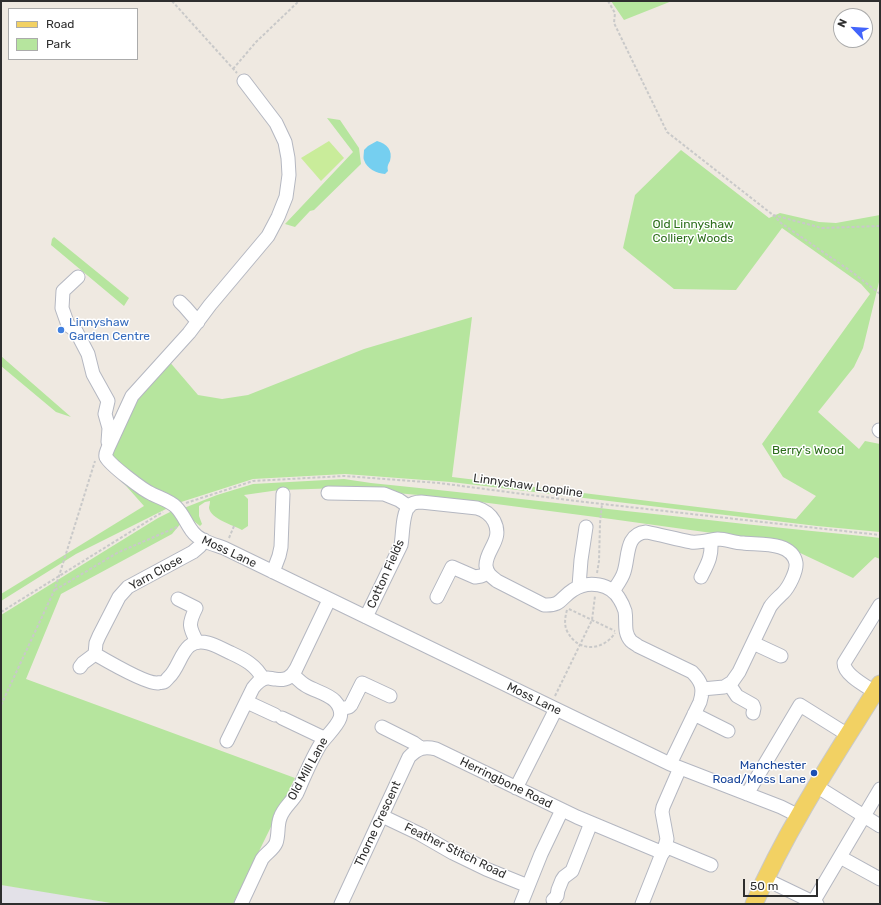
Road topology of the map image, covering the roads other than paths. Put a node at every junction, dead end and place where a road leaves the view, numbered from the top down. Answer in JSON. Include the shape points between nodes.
{"nodes":[{"id":1,"x":244,"y":81,"type":"dead end"},
{"id":2,"x":78,"y":278,"type":"dead end"},
{"id":3,"x":180,"y":302,"type":"dead end"},
{"id":4,"x":198,"y":322,"type":"junction"},
{"id":5,"x":103,"y":452,"type":"junction"},
{"id":6,"x":328,"y":493,"type":"dead end"},
{"id":7,"x":283,"y":494,"type":"dead end"},
{"id":8,"x":409,"y":507,"type":"junction"},
{"id":9,"x":586,"y":527,"type":"dead end"},
{"id":10,"x":204,"y":540,"type":"junction"},
{"id":11,"x":711,"y":540,"type":"junction"},
{"id":12,"x":273,"y":572,"type":"junction"},
{"id":13,"x":488,"y":573,"type":"junction"},
{"id":14,"x":701,"y":577,"type":"dead end"},
{"id":15,"x":579,"y":586,"type":"junction"},
{"id":16,"x":613,"y":591,"type":"junction"},
{"id":17,"x":437,"y":597,"type":"dead end"},
{"id":18,"x":178,"y":599,"type":"dead end"},
{"id":19,"x":329,"y":600,"type":"junction"},
{"id":20,"x":880,"y":605,"type":"edge"},
{"id":21,"x":366,"y":617,"type":"junction"},
{"id":22,"x":197,"y":642,"type":"junction"},
{"id":23,"x":752,"y":643,"type":"junction"},
{"id":24,"x":94,"y":654,"type":"junction"},
{"id":25,"x":781,"y":656,"type":"dead end"},
{"id":26,"x":80,"y":667,"type":"dead end"},
{"id":27,"x":293,"y":675,"type":"junction"},
{"id":28,"x":263,"y":679,"type":"junction"},
{"id":29,"x":729,"y":684,"type":"junction"},
{"id":30,"x":878,"y":688,"type":"edge"},
{"id":31,"x":702,"y":689,"type":"junction"},
{"id":32,"x":390,"y":696,"type":"dead end"},
{"id":33,"x":246,"y":702,"type":"junction"},
{"id":34,"x":553,"y":708,"type":"junction"},
{"id":35,"x":340,"y":709,"type":"junction"},
{"id":36,"x":753,"y":713,"type":"dead end"},
{"id":37,"x":694,"y":714,"type":"junction"},
{"id":38,"x":382,"y":727,"type":"dead end"},
{"id":39,"x":728,"y":731,"type":"dead end"},
{"id":40,"x":227,"y":733,"type":"dead end"},
{"id":41,"x":848,"y":735,"type":"junction"},
{"id":42,"x":324,"y":738,"type":"junction"},
{"id":43,"x":421,"y":748,"type":"junction"},
{"id":44,"x":675,"y":766,"type":"junction"},
{"id":45,"x":816,"y":786,"type":"junction"},
{"id":46,"x":516,"y":788,"type":"junction"},
{"id":47,"x":880,"y":789,"type":"edge"},
{"id":48,"x":746,"y":794,"type":"junction"},
{"id":49,"x":562,"y":810,"type":"junction"},
{"id":50,"x":382,"y":816,"type":"junction"},
{"id":51,"x":799,"y":816,"type":"junction"},
{"id":52,"x":863,"y":816,"type":"junction"},
{"id":53,"x":591,"y":823,"type":"junction"},
{"id":54,"x":880,"y":826,"type":"edge"},
{"id":55,"x":664,"y":849,"type":"junction"},
{"id":56,"x":840,"y":856,"type":"junction"},
{"id":57,"x":711,"y":865,"type":"dead end"},
{"id":58,"x":765,"y":879,"type":"junction"},
{"id":59,"x":880,"y":879,"type":"edge"},
{"id":60,"x":528,"y":886,"type":"junction"},
{"id":61,"x":642,"y":895,"type":"edge"},
{"id":62,"x":553,"y":900,"type":"dead end"},
{"id":63,"x":814,"y":903,"type":"edge"},
{"id":64,"x":241,"y":904,"type":"edge"},
{"id":65,"x":341,"y":904,"type":"edge"},
{"id":66,"x":521,"y":904,"type":"edge"},
{"id":67,"x":754,"y":904,"type":"edge"}],
"edges":[{"from":1,"to":4,"type":"street","via":[[276,123],[285,142],[289,175],[286,197],[268,236]]},
{"from":2,"to":5,"type":"street","name":"Moss Lane","via":[[63,292],[62,308],[68,326],[76,331],[88,354],[93,374],[108,401],[105,414],[109,428]]},
{"from":3,"to":4,"type":"street"},
{"from":4,"to":5,"type":"street","via":[[132,396]]},
{"from":5,"to":10,"type":"street","name":"Moss Lane","via":[[114,466],[147,491],[176,507],[197,537]]},
{"from":6,"to":8,"type":"street","via":[[384,494]]},
{"from":7,"to":12,"type":"street","via":[[281,547]]},
{"from":8,"to":13,"type":"street","via":[[421,502],[477,508],[489,514],[496,524],[497,535],[487,561]]},
{"from":8,"to":21,"type":"street","name":"Cotton Fields","via":[[405,515],[401,545]]},
{"from":9,"to":15,"type":"street"},
{"from":10,"to":12,"type":"street","name":"Moss Lane"},
{"from":10,"to":24,"type":"street","name":"Yarn Close","via":[[193,552],[128,587],[119,597],[99,636]]},
{"from":11,"to":14,"type":"street","via":[[710,560]]},
{"from":11,"to":16,"type":"street","via":[[691,542],[646,532],[637,534],[630,544],[622,578]]},
{"from":11,"to":23,"type":"street","via":[[777,546],[786,549],[794,558],[795,572],[788,587],[770,606]]},
{"from":12,"to":19,"type":"street","name":"Moss Lane"},
{"from":13,"to":15,"type":"street","via":[[497,581],[544,605],[559,602]]},
{"from":13,"to":17,"type":"street","via":[[476,577],[452,567]]},
{"from":15,"to":16,"type":"street","via":[[603,585]]},
{"from":16,"to":31,"type":"street","via":[[625,611],[626,634],[631,641],[692,672],[698,678]]},
{"from":18,"to":22,"type":"street","via":[[196,608],[190,624]]},
{"from":19,"to":21,"type":"street","name":"Moss Lane"},
{"from":19,"to":27,"type":"street"},
{"from":20,"to":30,"type":"street","via":[[844,663],[845,669],[858,681]]},
{"from":21,"to":34,"type":"street","name":"Moss Lane"},
{"from":22,"to":24,"type":"street","via":[[184,651],[172,674],[164,682],[156,683]]},
{"from":22,"to":28,"type":"street","via":[[209,643],[245,660]]},
{"from":23,"to":25,"type":"street"},
{"from":23,"to":29,"type":"street","via":[[739,672]]},
{"from":24,"to":26,"type":"street"},
{"from":27,"to":28,"type":"street","via":[[284,680]]},
{"from":27,"to":35,"type":"street","via":[[303,684],[330,697]]},
{"from":28,"to":33,"type":"street","via":[[253,688]]},
{"from":29,"to":31,"type":"street","via":[[724,687]]},
{"from":29,"to":36,"type":"street","via":[[737,696],[753,705]]},
{"from":30,"to":41,"type":"main road"},
{"from":31,"to":37,"type":"street","via":[[700,702]]},
{"from":32,"to":35,"type":"street","via":[[362,683],[351,705]]},
{"from":33,"to":40,"type":"street"},
{"from":33,"to":42,"type":"street"},
{"from":34,"to":44,"type":"street","name":"Moss Lane"},
{"from":34,"to":46,"type":"street"},
{"from":35,"to":42,"type":"street","name":"Old Mill Lane","via":[[340,718]]},
{"from":37,"to":39,"type":"street"},
{"from":37,"to":44,"type":"street"},
{"from":38,"to":43,"type":"street"},
{"from":41,"to":45,"type":"main road"},
{"from":41,"to":48,"type":"street","via":[[800,705]]},
{"from":42,"to":64,"type":"street","name":"Old Mill Lane","via":[[297,793],[284,809],[279,820],[276,843],[263,858]]},
{"from":43,"to":46,"type":"street","name":"Herringbone Road","via":[[436,749]]},
{"from":43,"to":50,"type":"street","name":"Thorne Crescent","via":[[410,757]]},
{"from":44,"to":48,"type":"street","name":"Moss Lane"},
{"from":44,"to":55,"type":"street","via":[[662,812],[667,839]]},
{"from":45,"to":51,"type":"main road"},
{"from":45,"to":52,"type":"street"},
{"from":46,"to":49,"type":"street","name":"Herringbone Road"},
{"from":47,"to":52,"type":"street"},
{"from":48,"to":51,"type":"street","name":"Moss Lane"},
{"from":49,"to":53,"type":"street","name":"Herringbone Road"},
{"from":49,"to":60,"type":"street"},
{"from":50,"to":60,"type":"street","name":"Feather Stitch Road","via":[[486,869]]},
{"from":50,"to":65,"type":"street","name":"Thorne Crescent"},
{"from":51,"to":58,"type":"main road"},
{"from":52,"to":54,"type":"street"},
{"from":52,"to":56,"type":"street"},
{"from":53,"to":55,"type":"street","name":"Herringbone Road"},
{"from":53,"to":62,"type":"street","via":[[572,871],[564,877]]},
{"from":55,"to":57,"type":"street","name":"Herringbone Road"},
{"from":55,"to":61,"type":"street"},
{"from":56,"to":59,"type":"street"},
{"from":56,"to":63,"type":"street"},
{"from":58,"to":63,"type":"street"},
{"from":58,"to":67,"type":"main road"},
{"from":60,"to":66,"type":"street"}]}
